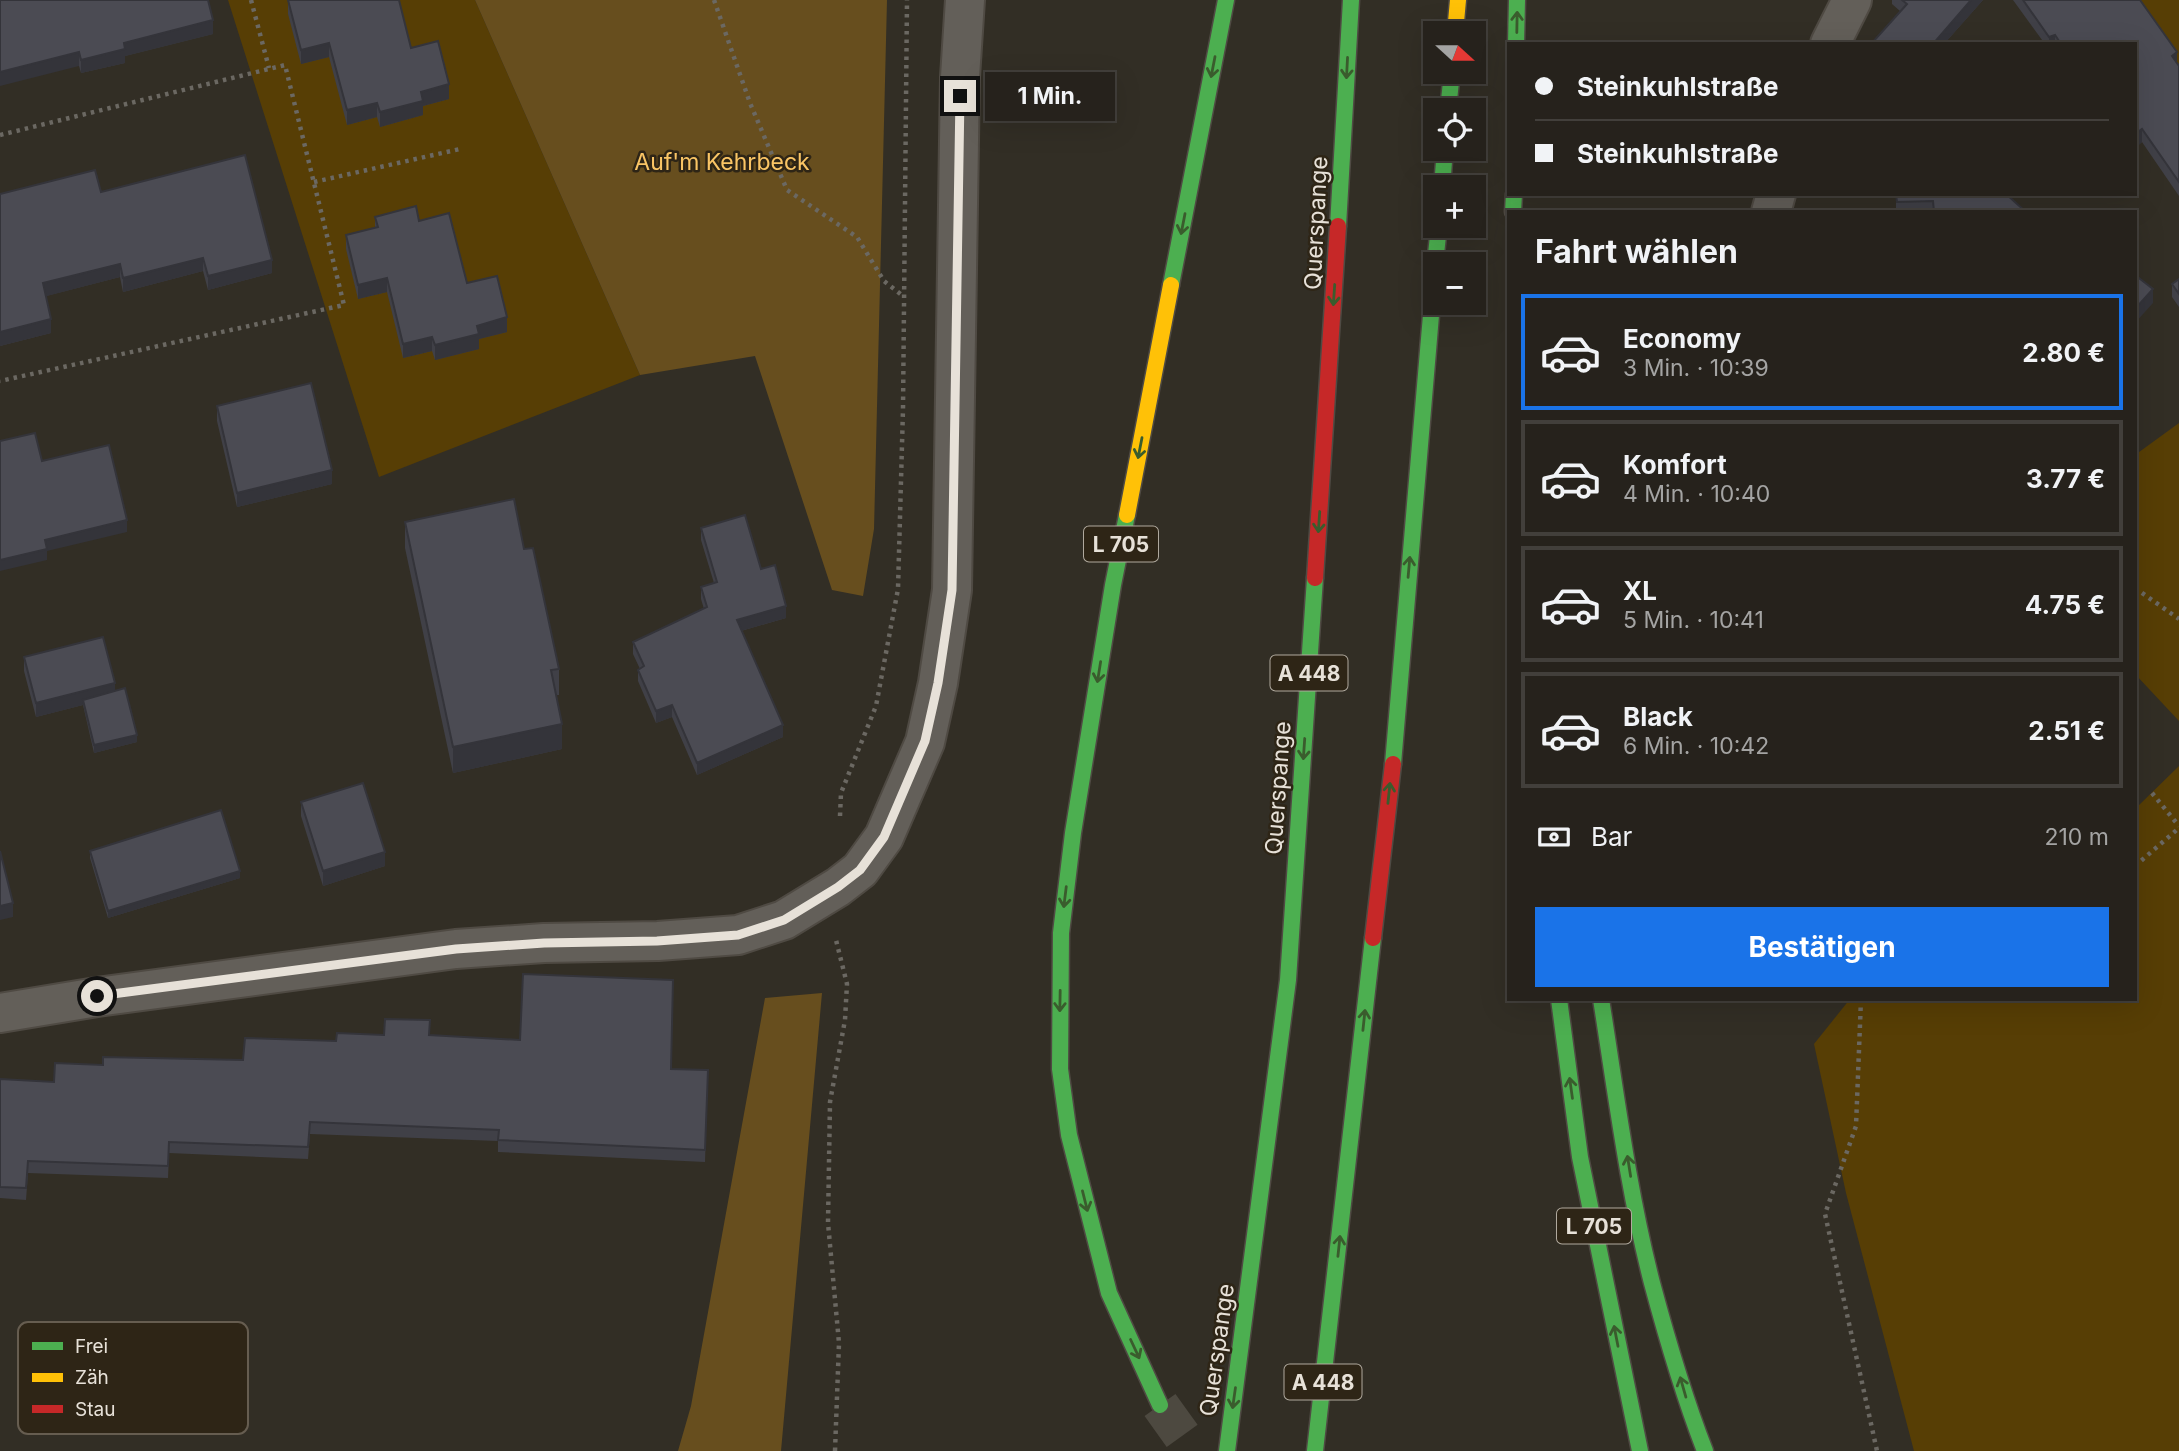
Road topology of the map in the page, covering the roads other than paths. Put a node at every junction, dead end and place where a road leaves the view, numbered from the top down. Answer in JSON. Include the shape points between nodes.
{"nodes":[{"id":1,"x":965,"y":0,"type":"edge"},
{"id":2,"x":1226,"y":0,"type":"edge"},
{"id":3,"x":1351,"y":0,"type":"edge"},
{"id":4,"x":1458,"y":0,"type":"edge"},
{"id":5,"x":1517,"y":0,"type":"edge"},
{"id":6,"x":1852,"y":0,"type":"edge"},
{"id":7,"x":1456,"y":21,"type":"edge"},
{"id":8,"x":1517,"y":42,"type":"edge"},
{"id":9,"x":1831,"y":42,"type":"edge"},
{"id":10,"x":1431,"y":315,"type":"edge"},
{"id":11,"x":1559,"y":1001,"type":"edge"},
{"id":12,"x":1601,"y":1001,"type":"edge"},
{"id":13,"x":0,"y":1013,"type":"edge"},
{"id":14,"x":1160,"y":1405,"type":"tunnel mouth"},
{"id":15,"x":1227,"y":1451,"type":"edge"},
{"id":16,"x":1315,"y":1451,"type":"edge"},
{"id":17,"x":1640,"y":1451,"type":"edge"},
{"id":18,"x":1705,"y":1451,"type":"edge"}],
"edges":[{"from":1,"to":13,"type":"street","via":[[952,590],[925,741],[884,837],[860,870],[784,920],[738,935],[456,949]]},
{"from":2,"to":14,"type":"highway","number":"L 705","one_way":true,"via":[[1114,585],[1061,933],[1060,1069],[1069,1135],[1109,1293]]},
{"from":3,"to":15,"type":"highway","name":"Querspange","number":"A 448","one_way":true,"via":[[1288,980]]},
{"from":4,"to":7,"type":"highway"},
{"from":8,"to":5,"type":"highway","one_way":true},
{"from":6,"to":9,"type":"street"},
{"from":16,"to":10,"type":"highway","number":"A 448","one_way":true,"via":[[1394,751]]},
{"from":17,"to":11,"type":"highway","number":"L 705","one_way":true,"via":[[1580,1157]]},
{"from":18,"to":12,"type":"highway","one_way":true,"via":[[1652,1282]]}]}
